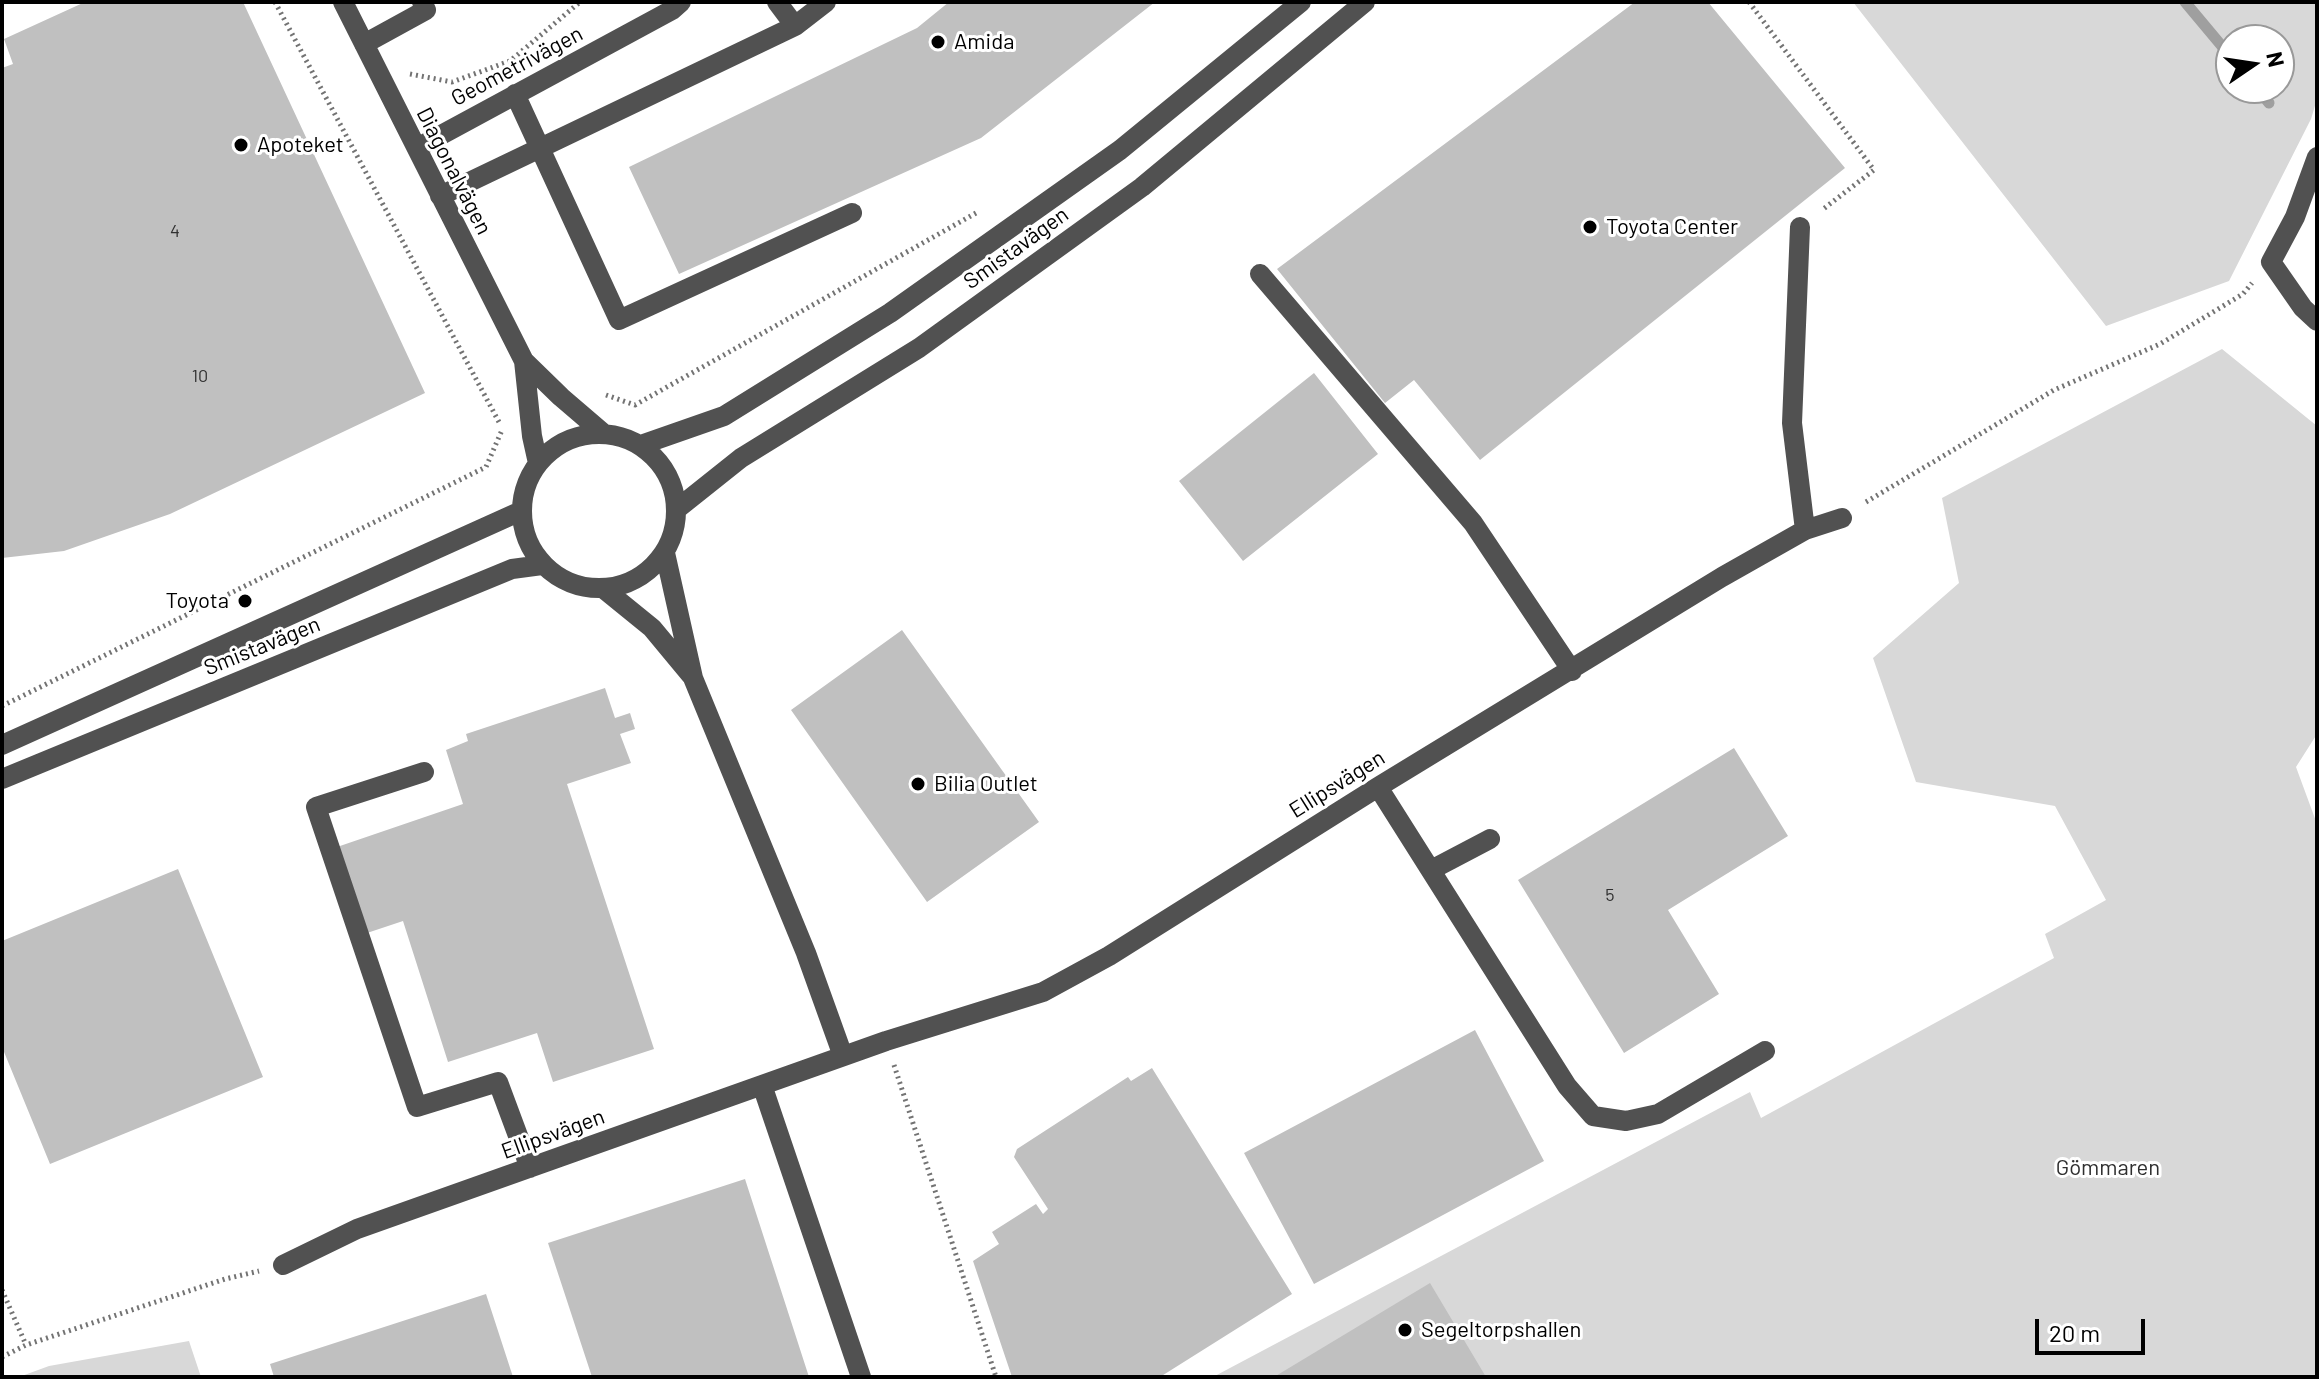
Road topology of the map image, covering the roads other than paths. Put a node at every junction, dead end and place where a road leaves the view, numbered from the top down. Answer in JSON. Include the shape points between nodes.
{"nodes":[{"id":1,"x":343,"y":2,"type":"edge"},
{"id":2,"x":422,"y":2,"type":"edge"},
{"id":3,"x":681,"y":2,"type":"edge"},
{"id":4,"x":777,"y":2,"type":"edge"},
{"id":5,"x":826,"y":2,"type":"edge"},
{"id":6,"x":1301,"y":2,"type":"edge"},
{"id":7,"x":1365,"y":2,"type":"edge"},
{"id":8,"x":795,"y":26,"type":"junction"},
{"id":9,"x":364,"y":44,"type":"junction"},
{"id":10,"x":515,"y":94,"type":"junction"},
{"id":11,"x":540,"y":146,"type":"junction"},
{"id":12,"x":417,"y":148,"type":"junction"},
{"id":13,"x":2317,"y":157,"type":"edge"},
{"id":14,"x":440,"y":196,"type":"junction"},
{"id":15,"x":852,"y":213,"type":"dead end"},
{"id":16,"x":1800,"y":227,"type":"road end"},
{"id":17,"x":1260,"y":274,"type":"dead end"},
{"id":18,"x":2317,"y":321,"type":"edge"},
{"id":19,"x":524,"y":361,"type":"junction"},
{"id":20,"x":603,"y":433,"type":"junction"},
{"id":21,"x":641,"y":445,"type":"junction"},
{"id":22,"x":538,"y":463,"type":"junction"},
{"id":23,"x":677,"y":509,"type":"junction"},
{"id":24,"x":521,"y":511,"type":"junction"},
{"id":25,"x":1842,"y":518,"type":"road end"},
{"id":26,"x":1805,"y":530,"type":"junction"},
{"id":27,"x":665,"y":553,"type":"junction"},
{"id":28,"x":542,"y":565,"type":"junction"},
{"id":29,"x":604,"y":589,"type":"junction"},
{"id":30,"x":1572,"y":671,"type":"junction"},
{"id":31,"x":693,"y":678,"type":"junction"},
{"id":32,"x":2,"y":745,"type":"edge"},
{"id":33,"x":424,"y":772,"type":"dead end"},
{"id":34,"x":2,"y":779,"type":"edge"},
{"id":35,"x":1378,"y":787,"type":"junction"},
{"id":36,"x":1490,"y":839,"type":"dead end"},
{"id":37,"x":1431,"y":870,"type":"junction"},
{"id":38,"x":1765,"y":1051,"type":"dead end"},
{"id":39,"x":843,"y":1056,"type":"junction"},
{"id":40,"x":762,"y":1085,"type":"junction"},
{"id":41,"x":530,"y":1168,"type":"junction"},
{"id":42,"x":283,"y":1265,"type":"road end"},
{"id":43,"x":861,"y":1377,"type":"edge"}],
"edges":[{"from":1,"to":9,"type":"street","name":"Diagonalvägen"},
{"from":2,"to":9,"type":"street","via":[[426,10]]},
{"from":3,"to":10,"type":"street","name":"Geometrivägen"},
{"from":4,"to":8,"type":"street"},
{"from":5,"to":8,"type":"street"},
{"from":6,"to":21,"type":"street","name":"Smistavägen","via":[[1120,150],[890,313],[724,416]]},
{"from":7,"to":23,"type":"street","name":"Smistavägen","via":[[1142,187],[919,348],[741,458]]},
{"from":8,"to":11,"type":"street"},
{"from":9,"to":12,"type":"street","name":"Diagonalvägen"},
{"from":10,"to":11,"type":"street"},
{"from":10,"to":12,"type":"street","name":"Geometrivägen"},
{"from":11,"to":14,"type":"street"},
{"from":11,"to":15,"type":"street","via":[[619,320]]},
{"from":12,"to":14,"type":"street","name":"Diagonalvägen"},
{"from":13,"to":18,"type":"street","via":[[2271,262]]},
{"from":14,"to":19,"type":"street","name":"Diagonalvägen"},
{"from":16,"to":26,"type":"street","via":[[1792,423]]},
{"from":17,"to":30,"type":"street","via":[[1473,523]]},
{"from":19,"to":20,"type":"street","name":"Diagonalvägen"},
{"from":19,"to":22,"type":"street","name":"Diagonalvägen"},
{"from":20,"to":21,"type":"street"},
{"from":20,"to":22,"type":"street","via":[[565,441]]},
{"from":21,"to":23,"type":"street","via":[[662,465]]},
{"from":22,"to":24,"type":"street","via":[[525,486]]},
{"from":23,"to":27,"type":"street"},
{"from":24,"to":28,"type":"street","via":[[528,541]]},
{"from":24,"to":32,"type":"street","name":"Smistavägen"},
{"from":25,"to":26,"type":"street","name":"Ellipsvägen"},
{"from":26,"to":30,"type":"street","name":"Ellipsvägen"},
{"from":27,"to":29,"type":"street","via":[[637,580]]},
{"from":27,"to":31,"type":"street"},
{"from":28,"to":29,"type":"street","via":[[574,585]]},
{"from":28,"to":34,"type":"street","name":"Smistavägen","via":[[512,569]]},
{"from":29,"to":31,"type":"street","via":[[652,628]]},
{"from":30,"to":35,"type":"street","name":"Ellipsvägen"},
{"from":31,"to":39,"type":"street"},
{"from":33,"to":41,"type":"street","via":[[316,807],[417,1107],[498,1082]]},
{"from":35,"to":37,"type":"street"},
{"from":35,"to":39,"type":"street","name":"Ellipsvägen","via":[[1043,992]]},
{"from":36,"to":37,"type":"street"},
{"from":37,"to":38,"type":"street","via":[[1567,1086],[1593,1116],[1626,1121],[1658,1114]]},
{"from":39,"to":40,"type":"street","name":"Ellipsvägen"},
{"from":40,"to":41,"type":"street","name":"Ellipsvägen"},
{"from":40,"to":43,"type":"street"},
{"from":41,"to":42,"type":"street","name":"Ellipsvägen","via":[[357,1229]]}]}
